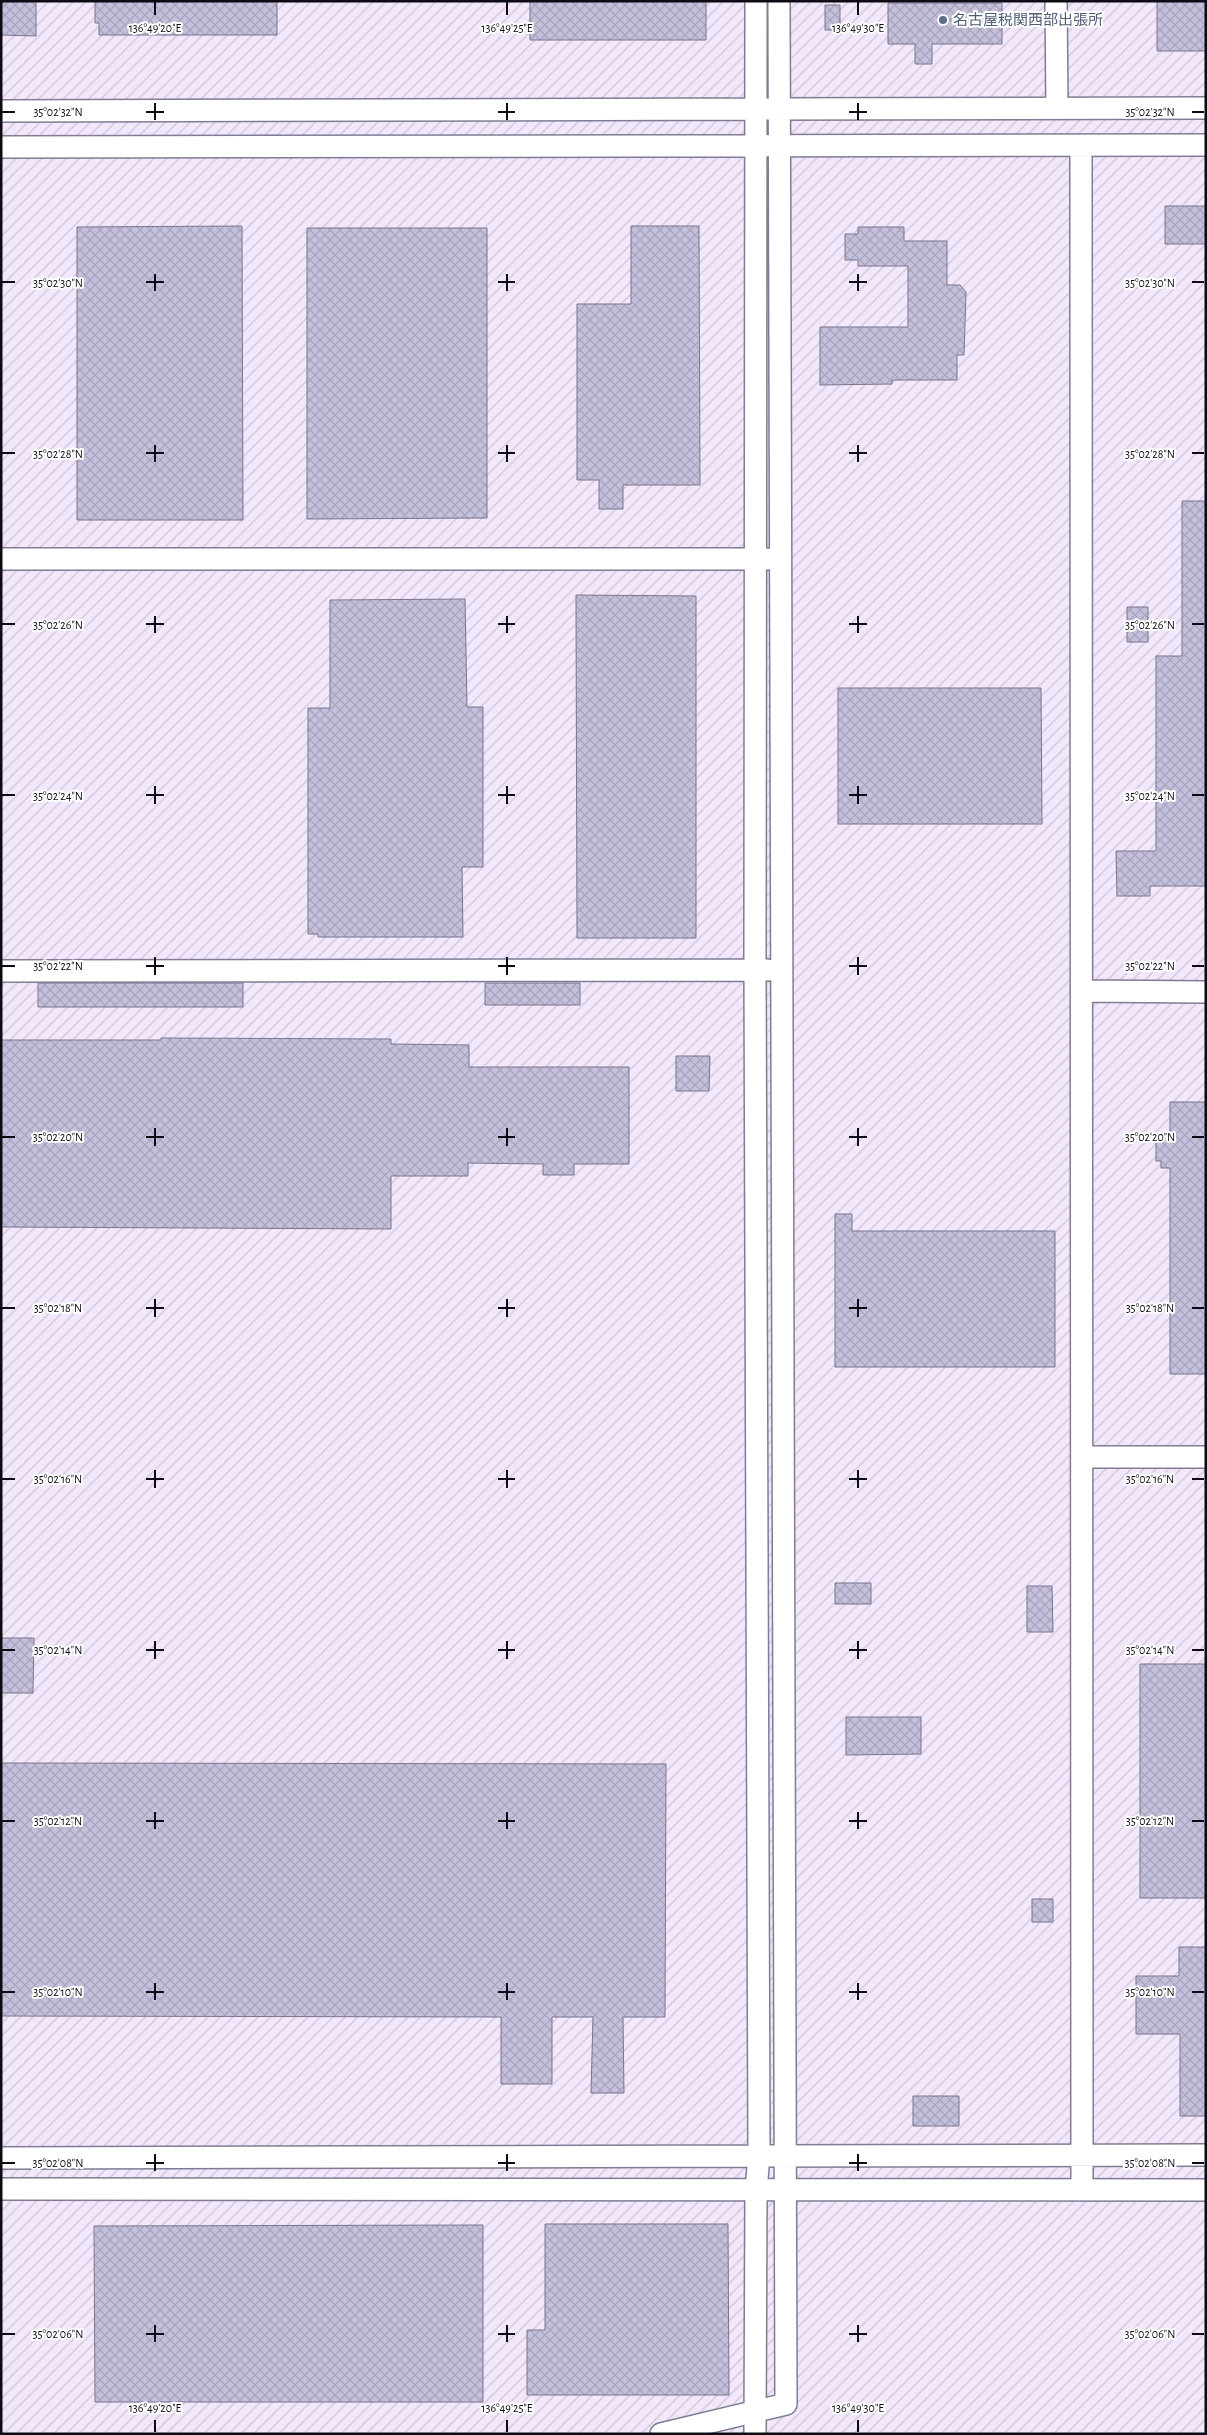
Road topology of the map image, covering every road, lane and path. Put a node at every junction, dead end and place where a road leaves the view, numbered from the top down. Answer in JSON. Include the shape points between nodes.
{"nodes":[{"id":1,"x":756,"y":1,"type":"edge"},
{"id":2,"x":779,"y":1,"type":"edge"},
{"id":3,"x":1056,"y":1,"type":"edge"},
{"id":4,"x":1057,"y":108,"type":"junction"},
{"id":5,"x":1206,"y":108,"type":"edge"},
{"id":6,"x":756,"y":109,"type":"junction"},
{"id":7,"x":779,"y":109,"type":"junction"},
{"id":8,"x":1,"y":111,"type":"edge"},
{"id":9,"x":1206,"y":145,"type":"edge"},
{"id":10,"x":755,"y":146,"type":"junction"},
{"id":11,"x":779,"y":146,"type":"junction"},
{"id":12,"x":1082,"y":146,"type":"junction"},
{"id":13,"x":1,"y":147,"type":"edge"},
{"id":14,"x":1,"y":559,"type":"edge"},
{"id":15,"x":755,"y":559,"type":"junction"},
{"id":16,"x":780,"y":559,"type":"junction"},
{"id":17,"x":782,"y":969,"type":"junction"},
{"id":18,"x":755,"y":970,"type":"junction"},
{"id":19,"x":1,"y":971,"type":"edge"},
{"id":20,"x":1083,"y":991,"type":"junction"},
{"id":21,"x":1206,"y":992,"type":"edge"},
{"id":22,"x":1083,"y":1457,"type":"junction"},
{"id":23,"x":1206,"y":1457,"type":"edge"},
{"id":24,"x":1082,"y":2154,"type":"junction"},
{"id":25,"x":1206,"y":2155,"type":"edge"},
{"id":26,"x":759,"y":2156,"type":"junction"},
{"id":27,"x":786,"y":2156,"type":"junction"},
{"id":28,"x":1,"y":2158,"type":"edge"},
{"id":29,"x":1082,"y":2189,"type":"junction"},
{"id":30,"x":1,"y":2190,"type":"edge"},
{"id":31,"x":756,"y":2190,"type":"junction"},
{"id":32,"x":786,"y":2190,"type":"junction"},
{"id":33,"x":1206,"y":2190,"type":"edge"},
{"id":34,"x":754,"y":2411,"type":"junction"},
{"id":35,"x":661,"y":2434,"type":"edge"},
{"id":36,"x":755,"y":2434,"type":"edge"}],
"edges":[{"from":1,"to":6,"type":"street"},
{"from":2,"to":7,"type":"street"},
{"from":3,"to":4,"type":"street"},
{"from":4,"to":5,"type":"street"},
{"from":4,"to":7,"type":"street"},
{"from":6,"to":7,"type":"street"},
{"from":6,"to":8,"type":"street"},
{"from":6,"to":10,"type":"street"},
{"from":7,"to":11,"type":"street"},
{"from":9,"to":12,"type":"street"},
{"from":10,"to":11,"type":"street"},
{"from":10,"to":13,"type":"street"},
{"from":10,"to":15,"type":"street"},
{"from":11,"to":12,"type":"street"},
{"from":11,"to":16,"type":"street"},
{"from":12,"to":20,"type":"street"},
{"from":14,"to":15,"type":"street"},
{"from":15,"to":16,"type":"street"},
{"from":15,"to":18,"type":"street"},
{"from":16,"to":17,"type":"street"},
{"from":17,"to":18,"type":"street"},
{"from":17,"to":27,"type":"street"},
{"from":18,"to":19,"type":"street"},
{"from":18,"to":26,"type":"street"},
{"from":20,"to":21,"type":"street"},
{"from":20,"to":22,"type":"street"},
{"from":22,"to":23,"type":"street"},
{"from":22,"to":24,"type":"street"},
{"from":24,"to":25,"type":"street"},
{"from":24,"to":27,"type":"street"},
{"from":24,"to":29,"type":"street"},
{"from":26,"to":27,"type":"street"},
{"from":26,"to":28,"type":"street"},
{"from":26,"to":31,"type":"street"},
{"from":27,"to":32,"type":"street"},
{"from":29,"to":32,"type":"street"},
{"from":29,"to":33,"type":"street"},
{"from":30,"to":31,"type":"street"},
{"from":31,"to":32,"type":"street"},
{"from":31,"to":34,"type":"street"},
{"from":32,"to":34,"type":"street","via":[[786,2404]]},
{"from":34,"to":35,"type":"street"},
{"from":34,"to":36,"type":"street"}]}
